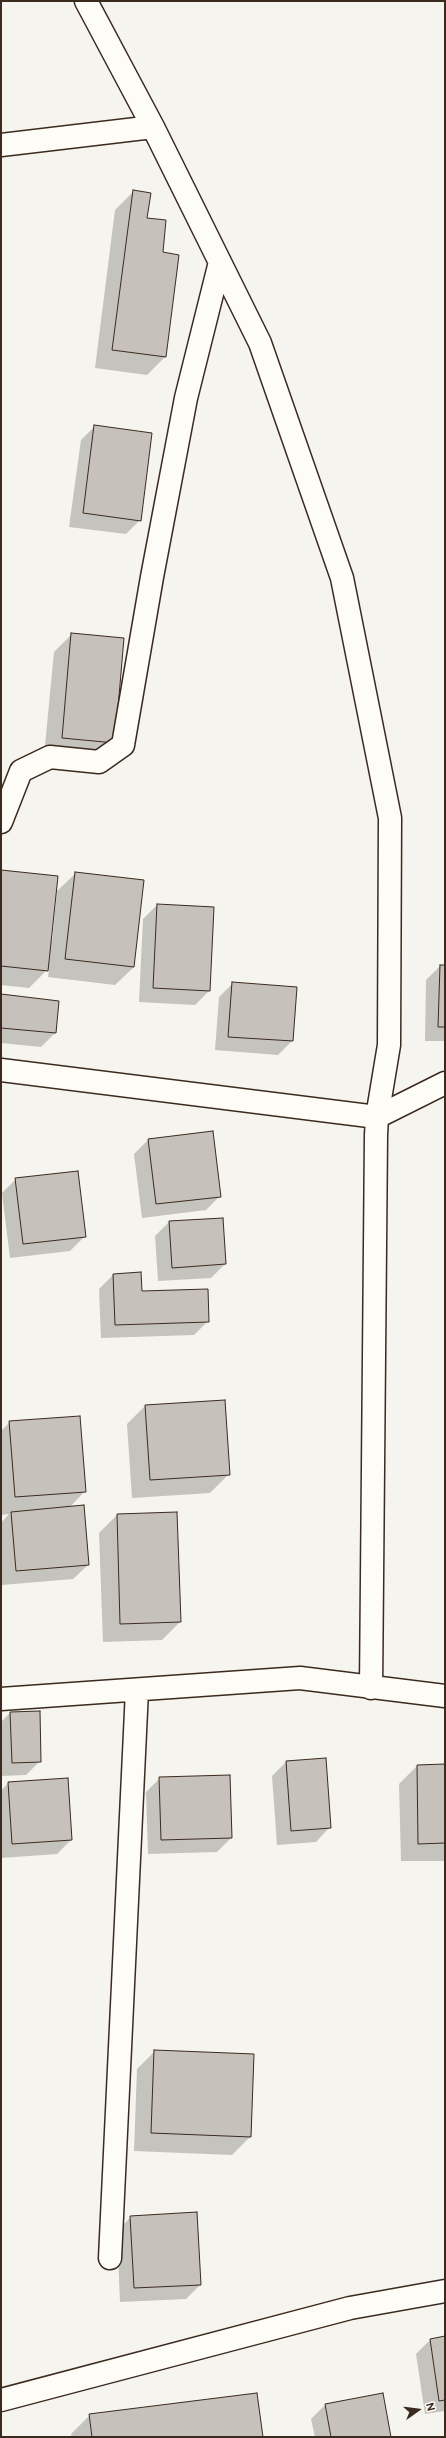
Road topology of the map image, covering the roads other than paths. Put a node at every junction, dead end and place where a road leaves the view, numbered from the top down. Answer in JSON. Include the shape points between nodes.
{"nodes":[{"id":1,"x":86,"y":1,"type":"edge"},
{"id":2,"x":153,"y":127,"type":"junction"},
{"id":3,"x":1,"y":145,"type":"edge"},
{"id":4,"x":220,"y":262,"type":"junction"},
{"id":5,"x":1,"y":822,"type":"edge"},
{"id":6,"x":1,"y":1070,"type":"edge"},
{"id":7,"x":445,"y":1083,"type":"edge"},
{"id":8,"x":377,"y":1117,"type":"junction"},
{"id":9,"x":371,"y":1688,"type":"junction"},
{"id":10,"x":137,"y":1690,"type":"junction"},
{"id":11,"x":445,"y":1696,"type":"edge"},
{"id":12,"x":1,"y":1699,"type":"edge"},
{"id":13,"x":110,"y":2258,"type":"dead end"},
{"id":14,"x":445,"y":2291,"type":"edge"},
{"id":15,"x":1,"y":2400,"type":"edge"}],
"edges":[{"from":1,"to":2,"type":"street"},
{"from":2,"to":3,"type":"street"},
{"from":2,"to":4,"type":"street"},
{"from":4,"to":5,"type":"street","via":[[186,398],[123,745],[99,762],[50,757],[21,771]]},
{"from":4,"to":8,"type":"street","via":[[260,343],[342,578],[390,818],[389,1045]]},
{"from":6,"to":8,"type":"street"},
{"from":7,"to":8,"type":"street"},
{"from":8,"to":9,"type":"street"},
{"from":9,"to":10,"type":"street","via":[[300,1678]]},
{"from":9,"to":11,"type":"street"},
{"from":10,"to":12,"type":"street"},
{"from":10,"to":13,"type":"street"},
{"from":14,"to":15,"type":"street","via":[[350,2308]]}]}
